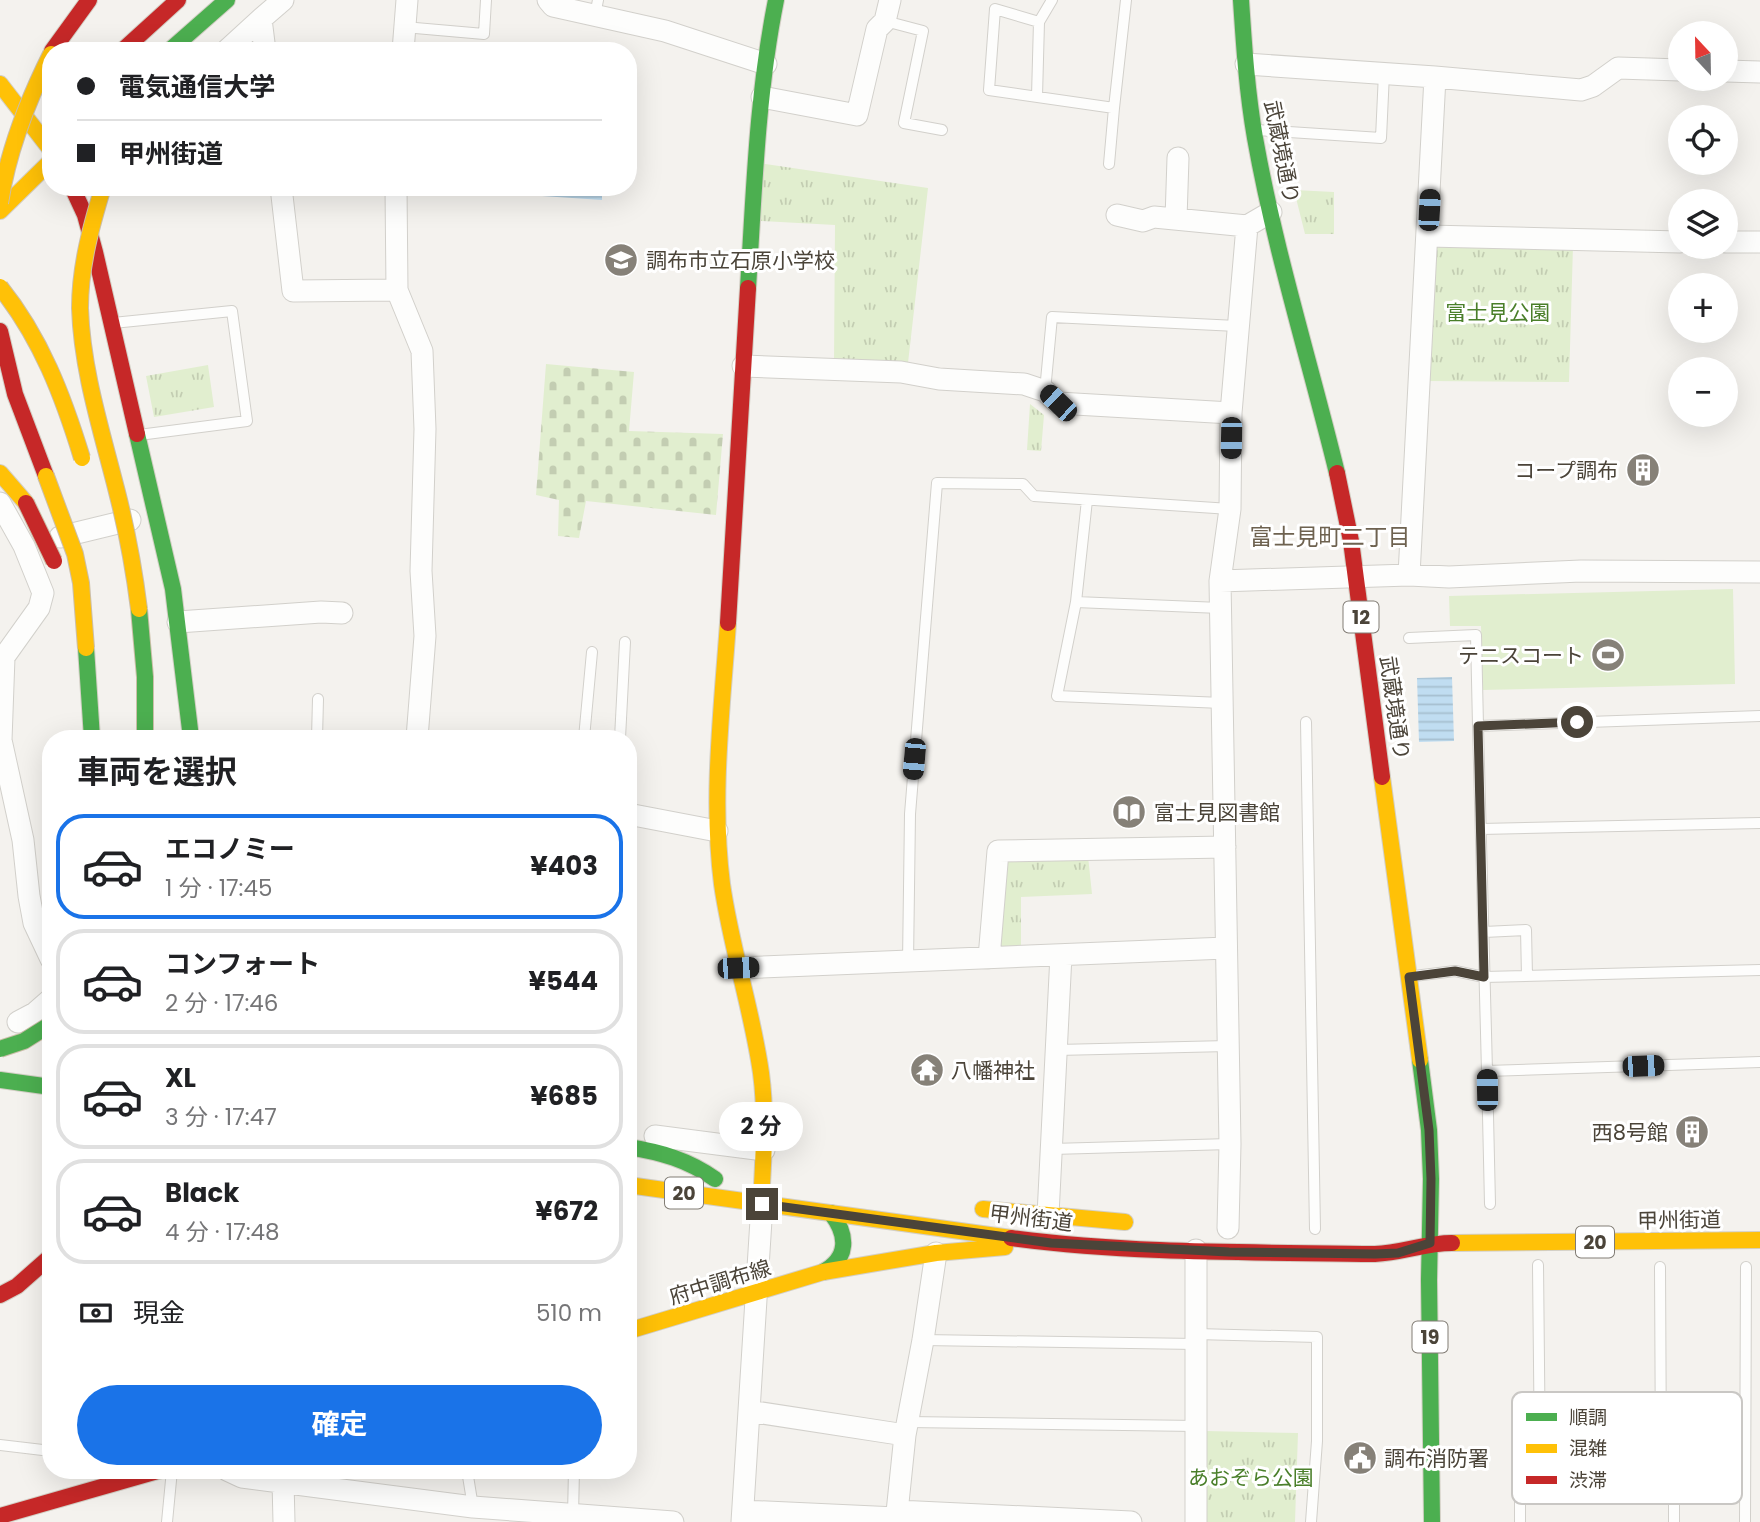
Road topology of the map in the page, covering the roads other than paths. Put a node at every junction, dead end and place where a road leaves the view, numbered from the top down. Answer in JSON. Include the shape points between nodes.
{"nodes":[{"id":1,"x":66,"y":0,"type":"edge"},
{"id":2,"x":89,"y":0,"type":"edge"},
{"id":3,"x":178,"y":0,"type":"edge"},
{"id":4,"x":227,"y":0,"type":"edge"},
{"id":5,"x":282,"y":0,"type":"edge"},
{"id":6,"x":407,"y":0,"type":"edge"},
{"id":7,"x":486,"y":0,"type":"edge"},
{"id":8,"x":548,"y":0,"type":"edge"},
{"id":9,"x":776,"y":0,"type":"edge"},
{"id":10,"x":890,"y":0,"type":"edge"},
{"id":11,"x":1052,"y":0,"type":"edge"},
{"id":12,"x":1126,"y":0,"type":"edge"},
{"id":13,"x":1241,"y":0,"type":"edge"},
{"id":14,"x":596,"y":7,"type":"edge"},
{"id":15,"x":261,"y":19,"type":"junction"},
{"id":16,"x":885,"y":22,"type":"junction"},
{"id":17,"x":1039,"y":22,"type":"junction"},
{"id":18,"x":404,"y":27,"type":"junction"},
{"id":19,"x":59,"y":42,"type":"edge"},
{"id":20,"x":132,"y":42,"type":"edge"},
{"id":21,"x":179,"y":42,"type":"edge"},
{"id":22,"x":236,"y":42,"type":"edge"},
{"id":23,"x":264,"y":42,"type":"edge"},
{"id":24,"x":403,"y":42,"type":"edge"},
{"id":25,"x":766,"y":64,"type":"junction"},
{"id":26,"x":1246,"y":64,"type":"junction"},
{"id":27,"x":1668,"y":70,"type":"edge"},
{"id":28,"x":1738,"y":71,"type":"edge"},
{"id":29,"x":42,"y":72,"type":"edge"},
{"id":30,"x":1760,"y":72,"type":"edge"},
{"id":31,"x":1384,"y":74,"type":"junction"},
{"id":32,"x":1435,"y":77,"type":"junction"},
{"id":33,"x":5,"y":89,"type":"edge"},
{"id":34,"x":1037,"y":96,"type":"junction"},
{"id":35,"x":762,"y":97,"type":"junction"},
{"id":36,"x":1114,"y":107,"type":"junction"},
{"id":37,"x":42,"y":123,"type":"edge"},
{"id":38,"x":942,"y":130,"type":"dead end"},
{"id":39,"x":1255,"y":130,"type":"junction"},
{"id":40,"x":42,"y":138,"type":"edge"},
{"id":41,"x":1178,"y":158,"type":"dead end"},
{"id":42,"x":0,"y":163,"type":"edge"},
{"id":43,"x":1109,"y":164,"type":"dead end"},
{"id":44,"x":42,"y":170,"type":"edge"},
{"id":45,"x":76,"y":196,"type":"edge"},
{"id":46,"x":100,"y":196,"type":"edge"},
{"id":47,"x":116,"y":196,"type":"edge"},
{"id":48,"x":282,"y":196,"type":"edge"},
{"id":49,"x":396,"y":196,"type":"edge"},
{"id":50,"x":0,"y":203,"type":"edge"},
{"id":51,"x":0,"y":211,"type":"edge"},
{"id":52,"x":1271,"y":212,"type":"junction"},
{"id":53,"x":1117,"y":215,"type":"dead end"},
{"id":54,"x":1176,"y":219,"type":"junction"},
{"id":55,"x":1247,"y":226,"type":"junction"},
{"id":56,"x":1428,"y":236,"type":"junction"},
{"id":57,"x":1668,"y":242,"type":"edge"},
{"id":58,"x":1738,"y":242,"type":"edge"},
{"id":59,"x":1760,"y":242,"type":"edge"},
{"id":60,"x":95,"y":252,"type":"junction"},
{"id":61,"x":0,"y":288,"type":"edge"},
{"id":62,"x":397,"y":290,"type":"junction"},
{"id":63,"x":113,"y":323,"type":"junction"},
{"id":64,"x":1237,"y":326,"type":"junction"},
{"id":65,"x":0,"y":331,"type":"edge"},
{"id":66,"x":743,"y":366,"type":"junction"},
{"id":67,"x":1045,"y":391,"type":"junction"},
{"id":68,"x":1231,"y":414,"type":"junction"},
{"id":69,"x":137,"y":436,"type":"junction"},
{"id":70,"x":0,"y":473,"type":"edge"},
{"id":71,"x":88,"y":476,"type":"dead end"},
{"id":72,"x":1087,"y":500,"type":"junction"},
{"id":73,"x":0,"y":503,"type":"edge"},
{"id":74,"x":1230,"y":509,"type":"junction"},
{"id":75,"x":156,"y":513,"type":"junction"},
{"id":76,"x":98,"y":514,"type":"dead end"},
{"id":77,"x":103,"y":537,"type":"dead end"},
{"id":78,"x":24,"y":546,"type":"junction"},
{"id":79,"x":1760,"y":572,"type":"edge"},
{"id":80,"x":59,"y":574,"type":"dead end"},
{"id":81,"x":1409,"y":575,"type":"junction"},
{"id":82,"x":1357,"y":577,"type":"junction"},
{"id":83,"x":1220,"y":581,"type":"junction"},
{"id":84,"x":68,"y":597,"type":"dead end"},
{"id":85,"x":1076,"y":602,"type":"junction"},
{"id":86,"x":1220,"y":608,"type":"junction"},
{"id":87,"x":342,"y":613,"type":"dead end"},
{"id":88,"x":178,"y":622,"type":"junction"},
{"id":89,"x":1409,"y":638,"type":"dead end"},
{"id":90,"x":625,"y":642,"type":"dead end"},
{"id":91,"x":86,"y":648,"type":"junction"},
{"id":92,"x":592,"y":652,"type":"dead end"},
{"id":93,"x":128,"y":668,"type":"dead end"},
{"id":94,"x":318,"y":699,"type":"dead end"},
{"id":95,"x":1222,"y":703,"type":"junction"},
{"id":96,"x":1,"y":708,"type":"edge"},
{"id":97,"x":1760,"y":716,"type":"edge"},
{"id":98,"x":1306,"y":722,"type":"dead end"},
{"id":99,"x":1478,"y":726,"type":"junction"},
{"id":100,"x":91,"y":730,"type":"edge"},
{"id":101,"x":135,"y":730,"type":"edge"},
{"id":102,"x":145,"y":730,"type":"edge"},
{"id":103,"x":190,"y":730,"type":"edge"},
{"id":104,"x":317,"y":730,"type":"edge"},
{"id":105,"x":417,"y":730,"type":"edge"},
{"id":106,"x":585,"y":730,"type":"edge"},
{"id":107,"x":620,"y":730,"type":"edge"},
{"id":108,"x":637,"y":816,"type":"edge"},
{"id":109,"x":1760,"y":823,"type":"edge"},
{"id":110,"x":1481,"y":829,"type":"junction"},
{"id":111,"x":717,"y":831,"type":"junction"},
{"id":112,"x":1225,"y":847,"type":"junction"},
{"id":113,"x":1484,"y":932,"type":"junction"},
{"id":114,"x":42,"y":940,"type":"edge"},
{"id":115,"x":1226,"y":948,"type":"junction"},
{"id":116,"x":1062,"y":955,"type":"junction"},
{"id":117,"x":989,"y":958,"type":"junction"},
{"id":118,"x":908,"y":961,"type":"junction"},
{"id":119,"x":738,"y":968,"type":"junction"},
{"id":120,"x":1760,"y":970,"type":"edge"},
{"id":121,"x":1527,"y":976,"type":"junction"},
{"id":122,"x":1409,"y":977,"type":"junction"},
{"id":123,"x":1484,"y":977,"type":"junction"},
{"id":124,"x":42,"y":1007,"type":"edge"},
{"id":125,"x":42,"y":1030,"type":"edge"},
{"id":126,"x":0,"y":1031,"type":"edge"},
{"id":127,"x":42,"y":1042,"type":"edge"},
{"id":128,"x":1228,"y":1046,"type":"junction"},
{"id":129,"x":0,"y":1049,"type":"edge"},
{"id":130,"x":1057,"y":1050,"type":"junction"},
{"id":131,"x":1760,"y":1062,"type":"edge"},
{"id":132,"x":1487,"y":1071,"type":"junction"},
{"id":133,"x":0,"y":1080,"type":"edge"},
{"id":134,"x":42,"y":1086,"type":"edge"},
{"id":135,"x":637,"y":1133,"type":"edge"},
{"id":136,"x":1230,"y":1144,"type":"junction"},
{"id":137,"x":637,"y":1148,"type":"edge"},
{"id":138,"x":1052,"y":1149,"type":"junction"},
{"id":139,"x":764,"y":1150,"type":"junction"},
{"id":140,"x":666,"y":1172,"type":"dead end"},
{"id":141,"x":637,"y":1185,"type":"edge"},
{"id":142,"x":762,"y":1189,"type":"junction"},
{"id":143,"x":1490,"y":1204,"type":"dead end"},
{"id":144,"x":964,"y":1208,"type":"dead end"},
{"id":145,"x":831,"y":1213,"type":"junction"},
{"id":146,"x":1048,"y":1215,"type":"junction"},
{"id":147,"x":1143,"y":1223,"type":"dead end"},
{"id":148,"x":1228,"y":1228,"type":"dead end"},
{"id":149,"x":1315,"y":1229,"type":"dead end"},
{"id":150,"x":1409,"y":1235,"type":"dead end"},
{"id":151,"x":1760,"y":1240,"type":"edge"},
{"id":152,"x":1051,"y":1243,"type":"junction"},
{"id":153,"x":1430,"y":1243,"type":"junction"},
{"id":154,"x":1196,"y":1250,"type":"junction"},
{"id":155,"x":936,"y":1253,"type":"junction"},
{"id":156,"x":42,"y":1264,"type":"edge"},
{"id":157,"x":1538,"y":1265,"type":"dead end"},
{"id":158,"x":1660,"y":1266,"type":"dead end"},
{"id":159,"x":1746,"y":1267,"type":"dead end"},
{"id":160,"x":823,"y":1272,"type":"junction"},
{"id":161,"x":35,"y":1292,"type":"dead end"},
{"id":162,"x":756,"y":1293,"type":"junction"},
{"id":163,"x":0,"y":1295,"type":"edge"},
{"id":164,"x":15,"y":1305,"type":"dead end"},
{"id":165,"x":637,"y":1328,"type":"edge"},
{"id":166,"x":1196,"y":1339,"type":"junction"},
{"id":167,"x":923,"y":1340,"type":"junction"},
{"id":168,"x":1539,"y":1392,"type":"edge"},
{"id":169,"x":1661,"y":1392,"type":"edge"},
{"id":170,"x":749,"y":1411,"type":"junction"},
{"id":171,"x":1196,"y":1426,"type":"junction"},
{"id":172,"x":906,"y":1428,"type":"junction"},
{"id":173,"x":0,"y":1445,"type":"edge"},
{"id":174,"x":42,"y":1450,"type":"edge"},
{"id":175,"x":1395,"y":1461,"type":"dead end"},
{"id":176,"x":1432,"y":1461,"type":"junction"},
{"id":177,"x":109,"y":1479,"type":"edge"},
{"id":178,"x":171,"y":1479,"type":"edge"},
{"id":179,"x":284,"y":1479,"type":"edge"},
{"id":180,"x":302,"y":1479,"type":"edge"},
{"id":181,"x":468,"y":1479,"type":"edge"},
{"id":182,"x":574,"y":1479,"type":"edge"},
{"id":183,"x":1520,"y":1504,"type":"edge"},
{"id":184,"x":1674,"y":1504,"type":"edge"},
{"id":185,"x":473,"y":1507,"type":"junction"},
{"id":186,"x":573,"y":1515,"type":"junction"},
{"id":187,"x":0,"y":1516,"type":"edge"},
{"id":188,"x":742,"y":1517,"type":"edge"},
{"id":189,"x":896,"y":1517,"type":"edge"},
{"id":190,"x":648,"y":1521,"type":"edge"},
{"id":191,"x":1104,"y":1521,"type":"edge"},
{"id":192,"x":167,"y":1522,"type":"edge"},
{"id":193,"x":284,"y":1522,"type":"edge"},
{"id":194,"x":673,"y":1522,"type":"edge"},
{"id":195,"x":1131,"y":1522,"type":"edge"},
{"id":196,"x":1196,"y":1522,"type":"edge"},
{"id":197,"x":1311,"y":1522,"type":"edge"},
{"id":198,"x":1432,"y":1522,"type":"edge"},
{"id":199,"x":1520,"y":1522,"type":"edge"},
{"id":200,"x":1674,"y":1522,"type":"edge"},
{"id":201,"x":1745,"y":1522,"type":"edge"}],
"edges":[{"from":1,"to":33,"type":"street"},
{"from":2,"to":19,"type":"main road"},
{"from":3,"to":20,"type":"main road"},
{"from":4,"to":21,"type":"main road"},
{"from":5,"to":15,"type":"street"},
{"from":6,"to":18,"type":"street"},
{"from":7,"to":18,"type":"lane","via":[[484,34]]},
{"from":8,"to":14,"type":"street","via":[[553,6]]},
{"from":9,"to":25,"type":"main road"},
{"from":10,"to":16,"type":"street"},
{"from":11,"to":17,"type":"lane"},
{"from":12,"to":36,"type":"lane"},
{"from":13,"to":26,"type":"main road","name":"武蔵境通り","number":"12"},
{"from":14,"to":25,"type":"street"},
{"from":15,"to":22,"type":"street"},
{"from":15,"to":23,"type":"street"},
{"from":16,"to":35,"type":"street","via":[[877,29],[857,114]]},
{"from":16,"to":38,"type":"lane","via":[[923,32],[904,123]]},
{"from":17,"to":34,"type":"lane"},
{"from":17,"to":34,"type":"lane","via":[[995,9],[989,90]]},
{"from":18,"to":24,"type":"street"},
{"from":25,"to":35,"type":"main road"},
{"from":26,"to":31,"type":"street"},
{"from":26,"to":39,"type":"main road","name":"武蔵境通り","number":"12"},
{"from":27,"to":32,"type":"street","via":[[1618,68],[1581,90]]},
{"from":28,"to":30,"type":"street"},
{"from":29,"to":50,"type":"main road","bridge":true,"via":[[15,133]]},
{"from":31,"to":32,"type":"street"},
{"from":31,"to":39,"type":"lane","via":[[1381,138]]},
{"from":32,"to":56,"type":"street"},
{"from":33,"to":40,"type":"main road"},
{"from":34,"to":36,"type":"lane"},
{"from":35,"to":66,"type":"main road"},
{"from":36,"to":43,"type":"lane"},
{"from":37,"to":42,"type":"main road","bridge":true},
{"from":39,"to":52,"type":"main road","name":"武蔵境通り","number":"12"},
{"from":41,"to":54,"type":"street"},
{"from":44,"to":51,"type":"main road"},
{"from":45,"to":60,"type":"main road"},
{"from":46,"to":102,"type":"main road","bridge":true,"via":[[83,254],[81,344],[134,571],[143,650]]},
{"from":47,"to":60,"type":"street"},
{"from":48,"to":62,"type":"street","via":[[293,291]]},
{"from":49,"to":62,"type":"street"},
{"from":52,"to":55,"type":"street"},
{"from":52,"to":82,"type":"main road","name":"武蔵境通り","number":"12","via":[[1342,488]]},
{"from":53,"to":54,"type":"street","via":[[1143,221]]},
{"from":54,"to":55,"type":"street"},
{"from":55,"to":64,"type":"street"},
{"from":56,"to":57,"type":"street"},
{"from":56,"to":81,"type":"street"},
{"from":58,"to":59,"type":"street"},
{"from":60,"to":63,"type":"main road"},
{"from":61,"to":71,"type":"main road","bridge":true,"via":[[28,326],[53,374]]},
{"from":62,"to":105,"type":"street","via":[[422,351],[425,636]]},
{"from":63,"to":69,"type":"main road"},
{"from":63,"to":69,"type":"lane","via":[[232,311],[247,421]]},
{"from":64,"to":67,"type":"lane","via":[[1052,317]]},
{"from":64,"to":68,"type":"street"},
{"from":65,"to":91,"type":"main road","bridge":true,"via":[[27,430],[75,554]]},
{"from":66,"to":67,"type":"street","via":[[901,372],[1024,384]]},
{"from":66,"to":111,"type":"main road"},
{"from":67,"to":68,"type":"street","via":[[1058,403]]},
{"from":68,"to":74,"type":"street"},
{"from":69,"to":75,"type":"main road"},
{"from":70,"to":80,"type":"main road","bridge":true,"via":[[26,503]]},
{"from":72,"to":74,"type":"lane"},
{"from":72,"to":85,"type":"lane"},
{"from":72,"to":118,"type":"lane","via":[[1034,496],[1023,484],[937,482],[910,814]]},
{"from":73,"to":78,"type":"street"},
{"from":74,"to":83,"type":"street"},
{"from":75,"to":78,"type":"street"},
{"from":75,"to":88,"type":"main road"},
{"from":76,"to":77,"type":"main road"},
{"from":78,"to":96,"type":"street","via":[[43,601],[4,657]]},
{"from":79,"to":81,"type":"street"},
{"from":81,"to":82,"type":"street"},
{"from":82,"to":83,"type":"street"},
{"from":82,"to":122,"type":"main road","name":"武蔵境通り","number":"12"},
{"from":83,"to":86,"type":"street"},
{"from":84,"to":91,"type":"main road","bridge":true},
{"from":85,"to":86,"type":"lane"},
{"from":85,"to":95,"type":"lane","via":[[1057,696]]},
{"from":86,"to":95,"type":"street"},
{"from":87,"to":88,"type":"street"},
{"from":88,"to":103,"type":"main road"},
{"from":89,"to":99,"type":"lane","via":[[1476,635]]},
{"from":90,"to":107,"type":"lane"},
{"from":91,"to":100,"type":"main road"},
{"from":92,"to":106,"type":"lane"},
{"from":93,"to":101,"type":"main road"},
{"from":94,"to":104,"type":"lane"},
{"from":95,"to":112,"type":"street"},
{"from":96,"to":114,"type":"street","via":[[1,740],[23,840],[34,923]]},
{"from":97,"to":99,"type":"lane"},
{"from":98,"to":149,"type":"lane"},
{"from":99,"to":110,"type":"lane"},
{"from":108,"to":111,"type":"street"},
{"from":109,"to":110,"type":"lane"},
{"from":110,"to":113,"type":"lane"},
{"from":111,"to":119,"type":"main road"},
{"from":112,"to":115,"type":"street"},
{"from":112,"to":117,"type":"street","via":[[998,851]]},
{"from":113,"to":121,"type":"lane","via":[[1526,930]]},
{"from":113,"to":123,"type":"lane"},
{"from":115,"to":116,"type":"street"},
{"from":115,"to":128,"type":"street"},
{"from":116,"to":117,"type":"street"},
{"from":116,"to":130,"type":"street"},
{"from":117,"to":118,"type":"street"},
{"from":118,"to":119,"type":"street"},
{"from":119,"to":139,"type":"main road","via":[[758,1059]]},
{"from":120,"to":121,"type":"lane"},
{"from":121,"to":123,"type":"lane"},
{"from":122,"to":123,"type":"lane","via":[[1455,971]]},
{"from":122,"to":153,"type":"main road","name":"武蔵境通り","number":"12","via":[[1429,1130]]},
{"from":123,"to":132,"type":"lane"},
{"from":124,"to":126,"type":"street"},
{"from":125,"to":129,"type":"main road","bridge":true},
{"from":126,"to":127,"type":"street"},
{"from":128,"to":130,"type":"lane"},
{"from":128,"to":136,"type":"street"},
{"from":130,"to":138,"type":"street"},
{"from":131,"to":132,"type":"lane"},
{"from":132,"to":143,"type":"lane"},
{"from":133,"to":134,"type":"main road"},
{"from":135,"to":139,"type":"street"},
{"from":136,"to":138,"type":"lane"},
{"from":136,"to":148,"type":"street"},
{"from":137,"to":140,"type":"main road","number":"20","via":[[665,1152],[721,1180]]},
{"from":138,"to":146,"type":"street"},
{"from":139,"to":142,"type":"main road"},
{"from":141,"to":142,"type":"main road","name":"甲州街道","number":"20"},
{"from":142,"to":145,"type":"main road","name":"甲州街道","number":"20"},
{"from":142,"to":162,"type":"street"},
{"from":144,"to":146,"type":"main road","name":"甲州街道"},
{"from":145,"to":152,"type":"main road","name":"甲州街道","number":"20"},
{"from":145,"to":160,"type":"main road","via":[[841,1228],[843,1249],[838,1263]]},
{"from":146,"to":147,"type":"main road","name":"甲州街道"},
{"from":150,"to":153,"type":"main road","name":"甲州街道","number":"20"},
{"from":151,"to":153,"type":"main road","name":"甲州街道","number":"20"},
{"from":152,"to":154,"type":"main road","name":"甲州街道","number":"20"},
{"from":152,"to":155,"type":"main road","name":"府中調布線"},
{"from":153,"to":154,"type":"main road","name":"甲州街道","number":"20","via":[[1398,1253],[1375,1254]]},
{"from":153,"to":176,"type":"main road","name":"武蔵境通り","number":"19"},
{"from":154,"to":166,"type":"street"},
{"from":155,"to":160,"type":"main road","name":"府中調布線"},
{"from":155,"to":167,"type":"street"},
{"from":156,"to":163,"type":"main road"},
{"from":157,"to":168,"type":"lane"},
{"from":158,"to":169,"type":"lane"},
{"from":159,"to":201,"type":"lane"},
{"from":160,"to":162,"type":"main road","name":"府中調布線"},
{"from":161,"to":164,"type":"main road"},
{"from":162,"to":165,"type":"main road","name":"府中調布線"},
{"from":162,"to":170,"type":"street"},
{"from":166,"to":167,"type":"lane"},
{"from":166,"to":171,"type":"street"},
{"from":166,"to":197,"type":"lane","via":[[1317,1337]]},
{"from":167,"to":172,"type":"street"},
{"from":170,"to":172,"type":"street"},
{"from":170,"to":188,"type":"street"},
{"from":171,"to":172,"type":"lane"},
{"from":171,"to":196,"type":"street"},
{"from":172,"to":189,"type":"street"},
{"from":173,"to":174,"type":"lane"},
{"from":175,"to":176,"type":"lane"},
{"from":176,"to":198,"type":"main road","number":"19"},
{"from":177,"to":187,"type":"main road"},
{"from":178,"to":192,"type":"lane"},
{"from":179,"to":193,"type":"street"},
{"from":180,"to":185,"type":"street"},
{"from":181,"to":185,"type":"lane"},
{"from":182,"to":186,"type":"lane"},
{"from":183,"to":199,"type":"lane"},
{"from":184,"to":200,"type":"lane"},
{"from":185,"to":186,"type":"street"},
{"from":186,"to":190,"type":"street"},
{"from":188,"to":189,"type":"street"},
{"from":189,"to":191,"type":"street"},
{"from":190,"to":194,"type":"street"},
{"from":191,"to":195,"type":"street"}]}
